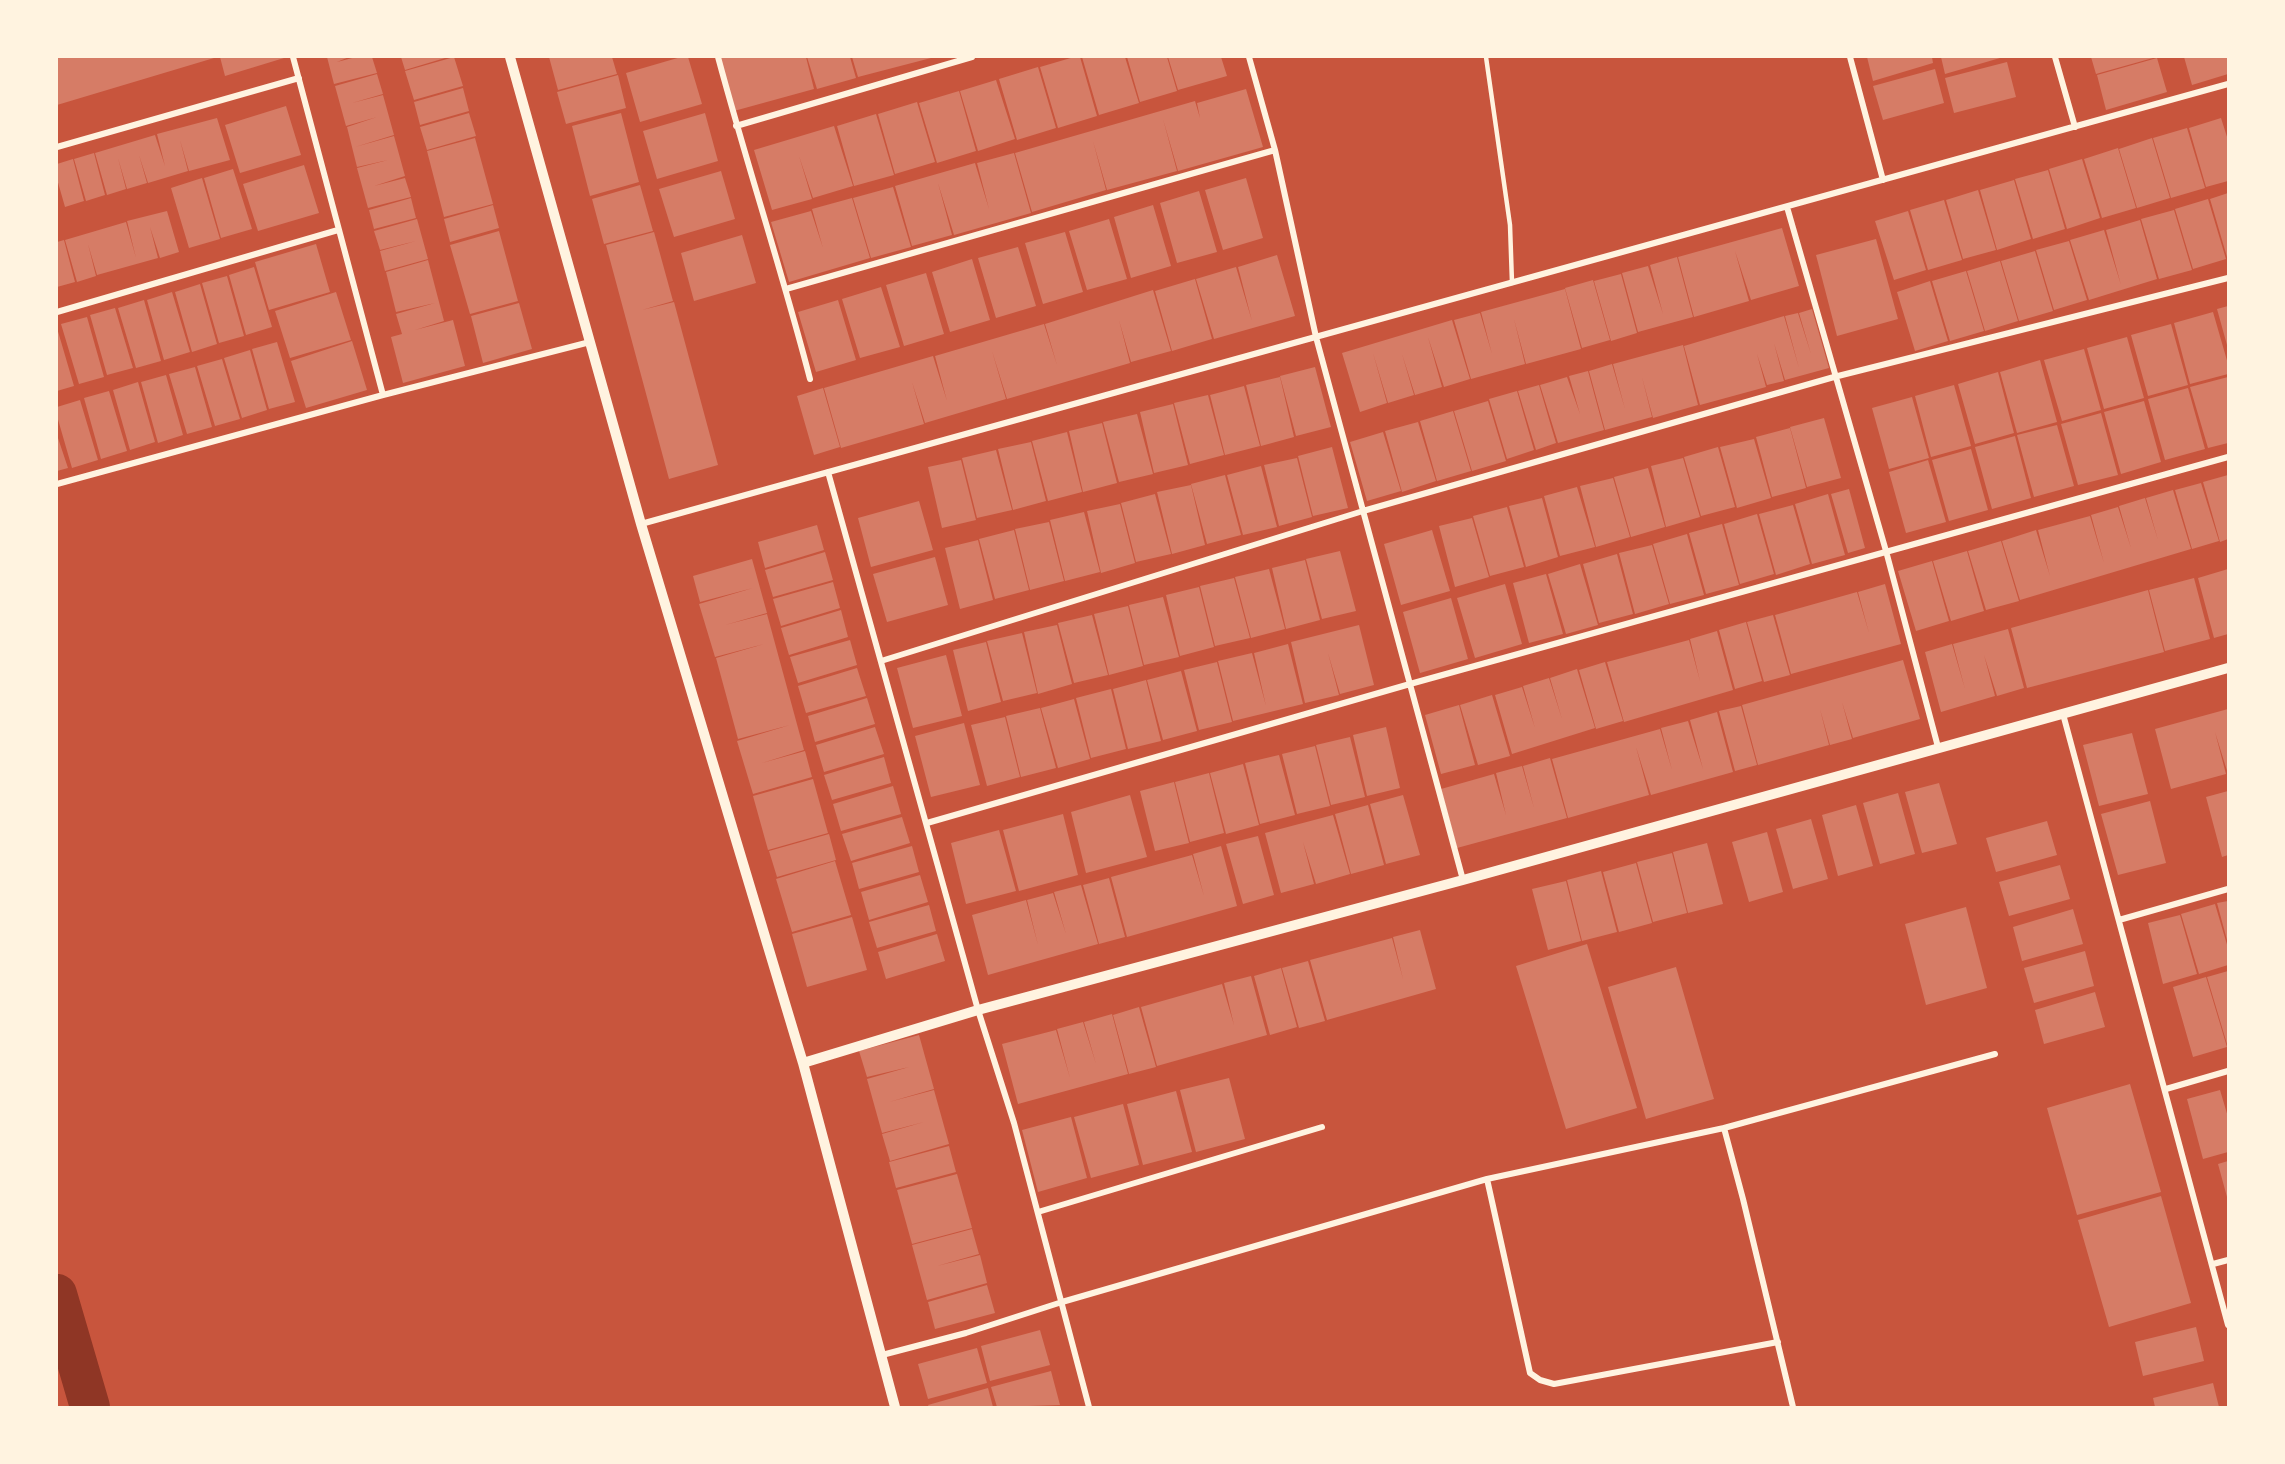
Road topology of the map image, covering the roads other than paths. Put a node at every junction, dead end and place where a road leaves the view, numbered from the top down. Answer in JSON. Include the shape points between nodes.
{"nodes":[{"id":1,"x":293,"y":57,"type":"edge"},
{"id":2,"x":510,"y":57,"type":"edge"},
{"id":3,"x":718,"y":57,"type":"edge"},
{"id":4,"x":972,"y":57,"type":"edge"},
{"id":5,"x":1249,"y":57,"type":"edge"},
{"id":6,"x":1486,"y":57,"type":"edge"},
{"id":7,"x":1850,"y":57,"type":"edge"},
{"id":8,"x":2055,"y":57,"type":"edge"},
{"id":9,"x":299,"y":78,"type":"junction"},
{"id":10,"x":2228,"y":84,"type":"edge"},
{"id":11,"x":736,"y":126,"type":"junction"},
{"id":12,"x":2075,"y":127,"type":"junction"},
{"id":13,"x":57,"y":147,"type":"edge"},
{"id":14,"x":1275,"y":150,"type":"junction"},
{"id":15,"x":1883,"y":180,"type":"junction"},
{"id":16,"x":1787,"y":207,"type":"junction"},
{"id":17,"x":338,"y":230,"type":"junction"},
{"id":18,"x":2228,"y":279,"type":"edge"},
{"id":19,"x":1512,"y":283,"type":"junction"},
{"id":20,"x":786,"y":289,"type":"junction"},
{"id":21,"x":57,"y":312,"type":"edge"},
{"id":22,"x":1316,"y":337,"type":"junction"},
{"id":23,"x":590,"y":342,"type":"junction"},
{"id":24,"x":1834,"y":377,"type":"junction"},
{"id":25,"x":810,"y":379,"type":"dead end"},
{"id":26,"x":383,"y":395,"type":"junction"},
{"id":27,"x":2228,"y":457,"type":"edge"},
{"id":28,"x":828,"y":472,"type":"junction"},
{"id":29,"x":57,"y":484,"type":"edge"},
{"id":30,"x":1363,"y":510,"type":"junction"},
{"id":31,"x":641,"y":524,"type":"junction"},
{"id":32,"x":1886,"y":551,"type":"junction"},
{"id":33,"x":881,"y":661,"type":"junction"},
{"id":34,"x":2228,"y":668,"type":"edge"},
{"id":35,"x":1410,"y":684,"type":"junction"},
{"id":36,"x":2063,"y":714,"type":"junction"},
{"id":37,"x":1938,"y":747,"type":"junction"},
{"id":38,"x":927,"y":823,"type":"junction"},
{"id":39,"x":1463,"y":880,"type":"junction"},
{"id":40,"x":2228,"y":889,"type":"edge"},
{"id":41,"x":2119,"y":920,"type":"junction"},
{"id":42,"x":978,"y":1010,"type":"junction"},
{"id":43,"x":1995,"y":1054,"type":"dead end"},
{"id":44,"x":803,"y":1064,"type":"junction"},
{"id":45,"x":2228,"y":1071,"type":"edge"},
{"id":46,"x":2166,"y":1089,"type":"junction"},
{"id":47,"x":1322,"y":1127,"type":"dead end"},
{"id":48,"x":1724,"y":1128,"type":"junction"},
{"id":49,"x":1487,"y":1179,"type":"junction"},
{"id":50,"x":1038,"y":1212,"type":"junction"},
{"id":51,"x":2228,"y":1260,"type":"edge"},
{"id":52,"x":2213,"y":1264,"type":"junction"},
{"id":53,"x":1062,"y":1302,"type":"junction"},
{"id":54,"x":2228,"y":1325,"type":"edge"},
{"id":55,"x":1778,"y":1342,"type":"junction"},
{"id":56,"x":882,"y":1355,"type":"junction"},
{"id":57,"x":895,"y":1407,"type":"edge"},
{"id":58,"x":1089,"y":1407,"type":"edge"},
{"id":59,"x":1792,"y":1407,"type":"edge"}],
"edges":[{"from":1,"to":9,"type":"street"},
{"from":2,"to":23,"type":"street"},
{"from":3,"to":11,"type":"street"},
{"from":4,"to":11,"type":"street"},
{"from":5,"to":14,"type":"street"},
{"from":6,"to":19,"type":"lane","via":[[1510,225]]},
{"from":7,"to":15,"type":"street"},
{"from":8,"to":12,"type":"street"},
{"from":9,"to":13,"type":"street"},
{"from":9,"to":17,"type":"street"},
{"from":10,"to":12,"type":"street"},
{"from":11,"to":20,"type":"street"},
{"from":12,"to":15,"type":"street"},
{"from":14,"to":20,"type":"street"},
{"from":14,"to":22,"type":"street"},
{"from":15,"to":16,"type":"street"},
{"from":16,"to":19,"type":"street"},
{"from":16,"to":24,"type":"street"},
{"from":17,"to":21,"type":"street"},
{"from":17,"to":26,"type":"street"},
{"from":18,"to":24,"type":"street"},
{"from":19,"to":22,"type":"street"},
{"from":20,"to":25,"type":"street"},
{"from":22,"to":28,"type":"street"},
{"from":22,"to":30,"type":"street"},
{"from":23,"to":26,"type":"street"},
{"from":23,"to":31,"type":"street"},
{"from":24,"to":30,"type":"street"},
{"from":24,"to":32,"type":"street"},
{"from":26,"to":29,"type":"street"},
{"from":27,"to":32,"type":"street"},
{"from":28,"to":31,"type":"street"},
{"from":28,"to":33,"type":"street"},
{"from":30,"to":33,"type":"street"},
{"from":30,"to":35,"type":"street"},
{"from":31,"to":44,"type":"street"},
{"from":32,"to":35,"type":"street"},
{"from":32,"to":37,"type":"street"},
{"from":33,"to":38,"type":"street"},
{"from":34,"to":36,"type":"street"},
{"from":35,"to":38,"type":"street"},
{"from":35,"to":39,"type":"street"},
{"from":36,"to":37,"type":"street"},
{"from":36,"to":41,"type":"street"},
{"from":37,"to":39,"type":"street"},
{"from":38,"to":42,"type":"street"},
{"from":39,"to":42,"type":"street"},
{"from":40,"to":41,"type":"street"},
{"from":41,"to":46,"type":"street"},
{"from":42,"to":44,"type":"street"},
{"from":42,"to":50,"type":"street"},
{"from":43,"to":48,"type":"street"},
{"from":44,"to":56,"type":"street"},
{"from":45,"to":46,"type":"street"},
{"from":46,"to":52,"type":"street"},
{"from":47,"to":50,"type":"street"},
{"from":48,"to":49,"type":"street"},
{"from":48,"to":55,"type":"street"},
{"from":49,"to":53,"type":"street"},
{"from":49,"to":55,"type":"street","via":[[1530,1373],[1540,1380],[1554,1384]]},
{"from":50,"to":53,"type":"street"},
{"from":51,"to":52,"type":"street"},
{"from":52,"to":54,"type":"street"},
{"from":53,"to":56,"type":"street"},
{"from":53,"to":58,"type":"street"},
{"from":55,"to":59,"type":"street"},
{"from":56,"to":57,"type":"street"}]}
